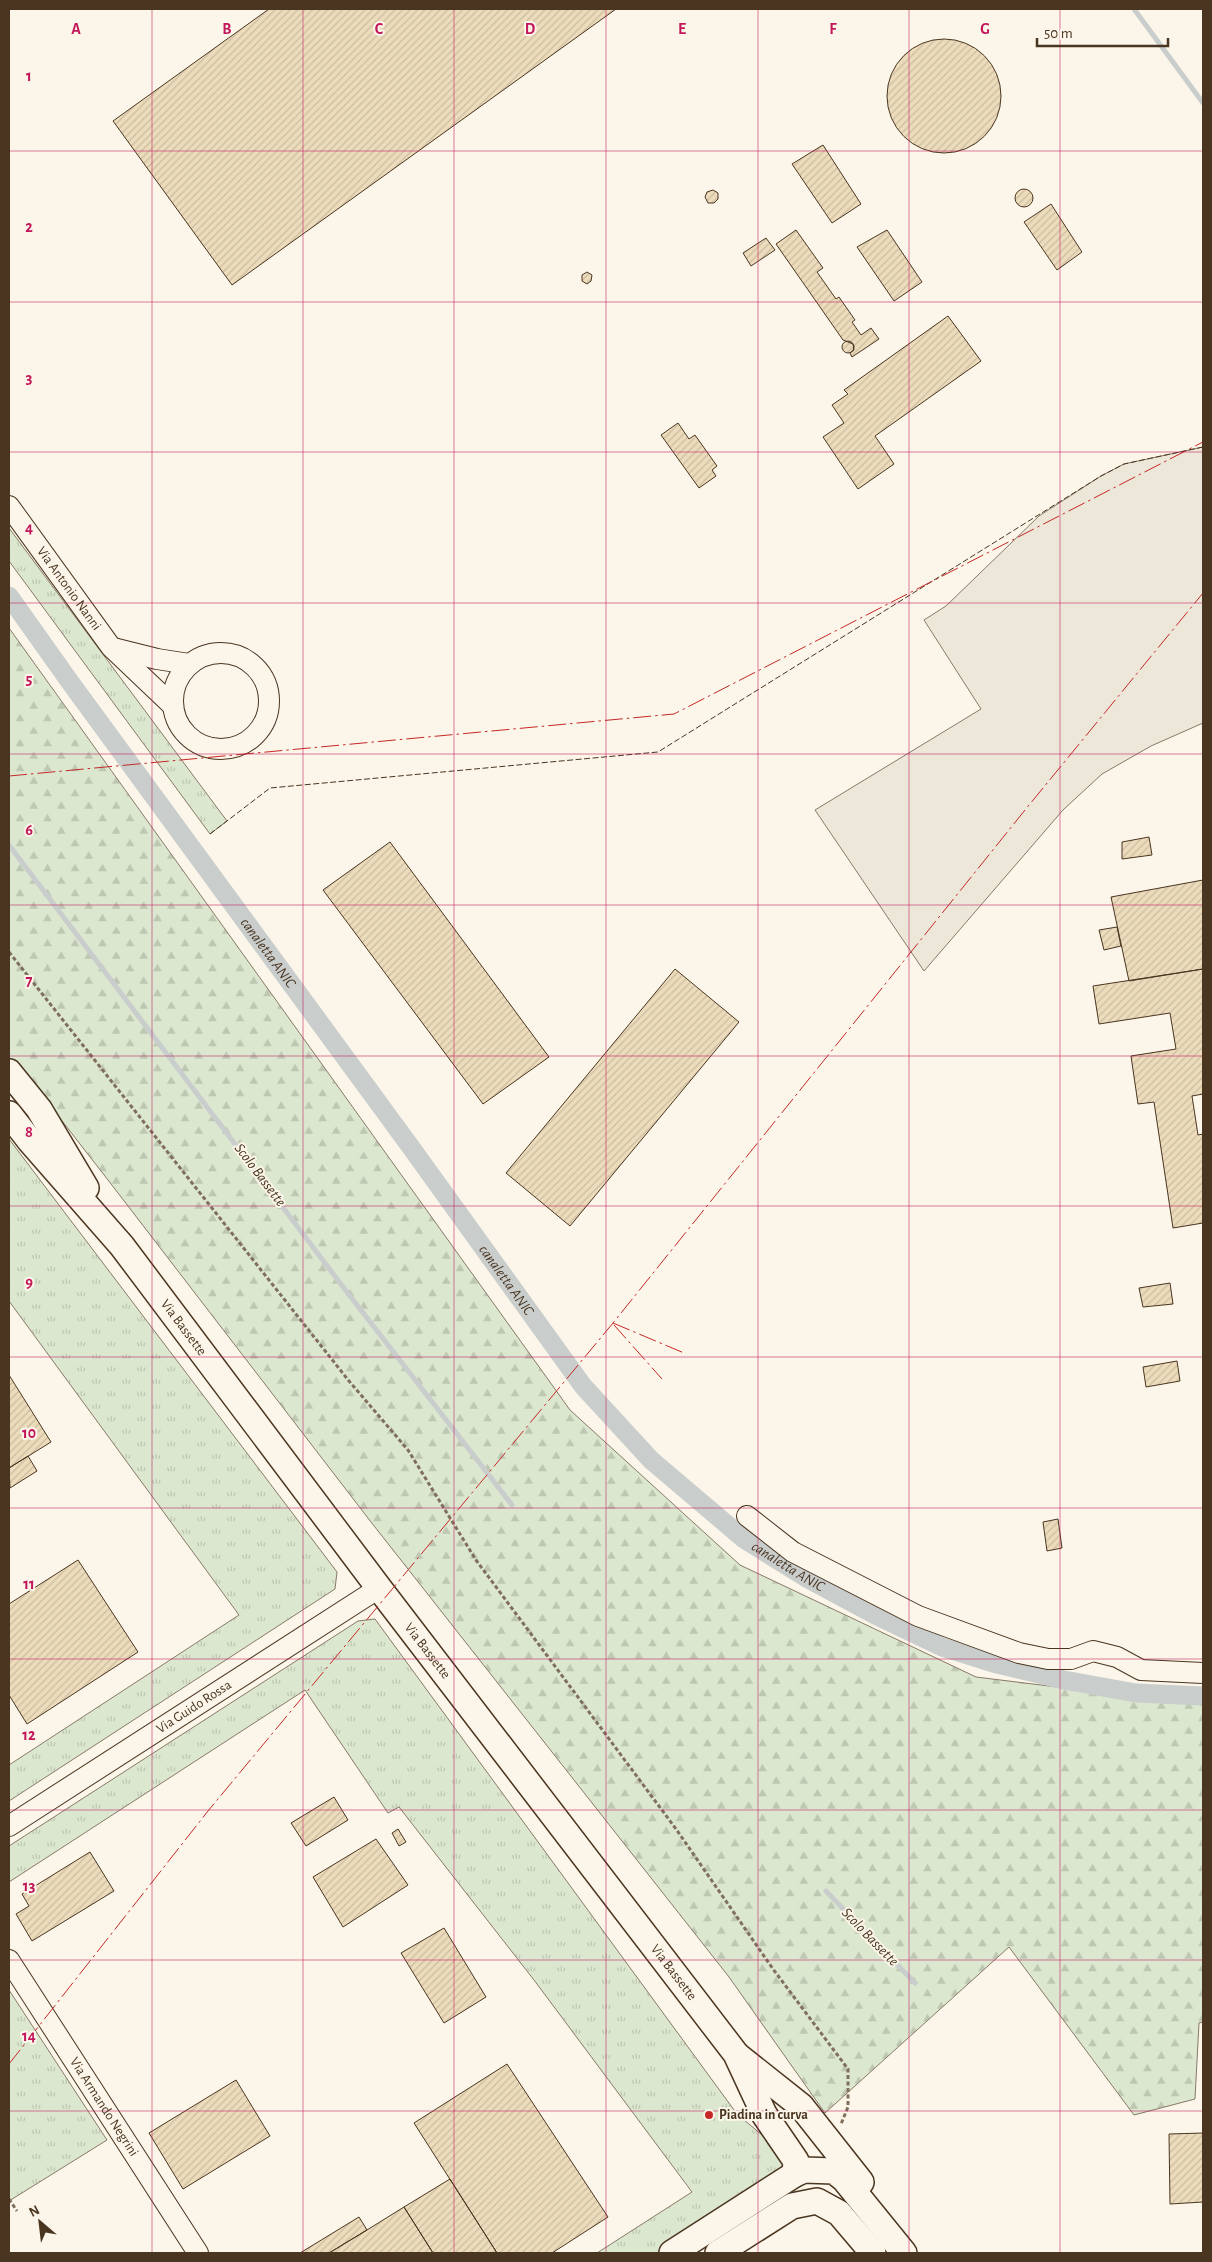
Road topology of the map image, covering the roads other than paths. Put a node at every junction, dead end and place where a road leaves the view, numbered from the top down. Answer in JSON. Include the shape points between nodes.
{"nodes":[{"id":1,"x":9,"y":506,"type":"edge"},
{"id":2,"x":111,"y":648,"type":"junction"},
{"id":3,"x":189,"y":664,"type":"junction"},
{"id":4,"x":173,"y":706,"type":"junction"},
{"id":5,"x":9,"y":1072,"type":"edge"},
{"id":6,"x":9,"y":1089,"type":"edge"},
{"id":7,"x":9,"y":1114,"type":"edge"},
{"id":8,"x":71,"y":1162,"type":"junction"},
{"id":9,"x":122,"y":1246,"type":"junction"},
{"id":10,"x":747,"y":1516,"type":"dead end"},
{"id":11,"x":379,"y":1588,"type":"junction"},
{"id":12,"x":1203,"y":1672,"type":"edge"},
{"id":13,"x":9,"y":1826,"type":"edge"},
{"id":14,"x":9,"y":1960,"type":"edge"},
{"id":15,"x":763,"y":2087,"type":"junction"},
{"id":16,"x":808,"y":2176,"type":"junction"},
{"id":17,"x":198,"y":2253,"type":"edge"},
{"id":18,"x":672,"y":2253,"type":"edge"},
{"id":19,"x":700,"y":2253,"type":"edge"},
{"id":20,"x":718,"y":2253,"type":"edge"},
{"id":21,"x":873,"y":2253,"type":"edge"},
{"id":22,"x":889,"y":2253,"type":"edge"},
{"id":23,"x":904,"y":2253,"type":"edge"},
{"id":24,"x":920,"y":2253,"type":"edge"}],
"edges":[{"from":1,"to":2,"type":"street","name":"Via Antonio Nanni"},
{"from":2,"to":3,"type":"street"},
{"from":2,"to":4,"type":"street","name":"Via Antonio Nanni"},
{"from":3,"to":4,"type":"street","via":[[174,690]]},
{"from":3,"to":4,"type":"street","name":"Via Antonio Nanni","via":[[218,652],[248,660],[260,670],[268,685],[270,702],[267,718],[258,733],[245,744],[229,749],[212,749],[185,734]]},
{"from":5,"to":8,"type":"main road","name":"Via Bassette","via":[[39,1109]]},
{"from":6,"to":8,"type":"main road","name":"Via Bassette"},
{"from":7,"to":9,"type":"main road","name":"Via Bassette"},
{"from":8,"to":9,"type":"main road","name":"Via Bassette"},
{"from":9,"to":11,"type":"main road","name":"Via Bassette"},
{"from":10,"to":12,"type":"street","via":[[793,1552],[918,1616],[1020,1653],[1048,1659],[1071,1659],[1093,1651],[1117,1657],[1142,1670]]},
{"from":11,"to":13,"type":"street","name":"Via Guido Rossa"},
{"from":11,"to":15,"type":"main road","name":"Via Bassette"},
{"from":14,"to":17,"type":"street","name":"Via Armando Negrini"},
{"from":15,"to":16,"type":"main road","name":"Via Bassette","via":[[786,2107],[812,2141]]},
{"from":15,"to":24,"type":"main road","name":"Via Bassette","via":[[801,2106]]},
{"from":16,"to":18,"type":"main road"},
{"from":16,"to":19,"type":"main road"},
{"from":16,"to":20,"type":"main road","via":[[792,2206]]},
{"from":16,"to":21,"type":"main road"},
{"from":16,"to":22,"type":"main road","name":"Via Bassette"},
{"from":16,"to":23,"type":"main road","via":[[834,2171],[844,2179]]}]}
